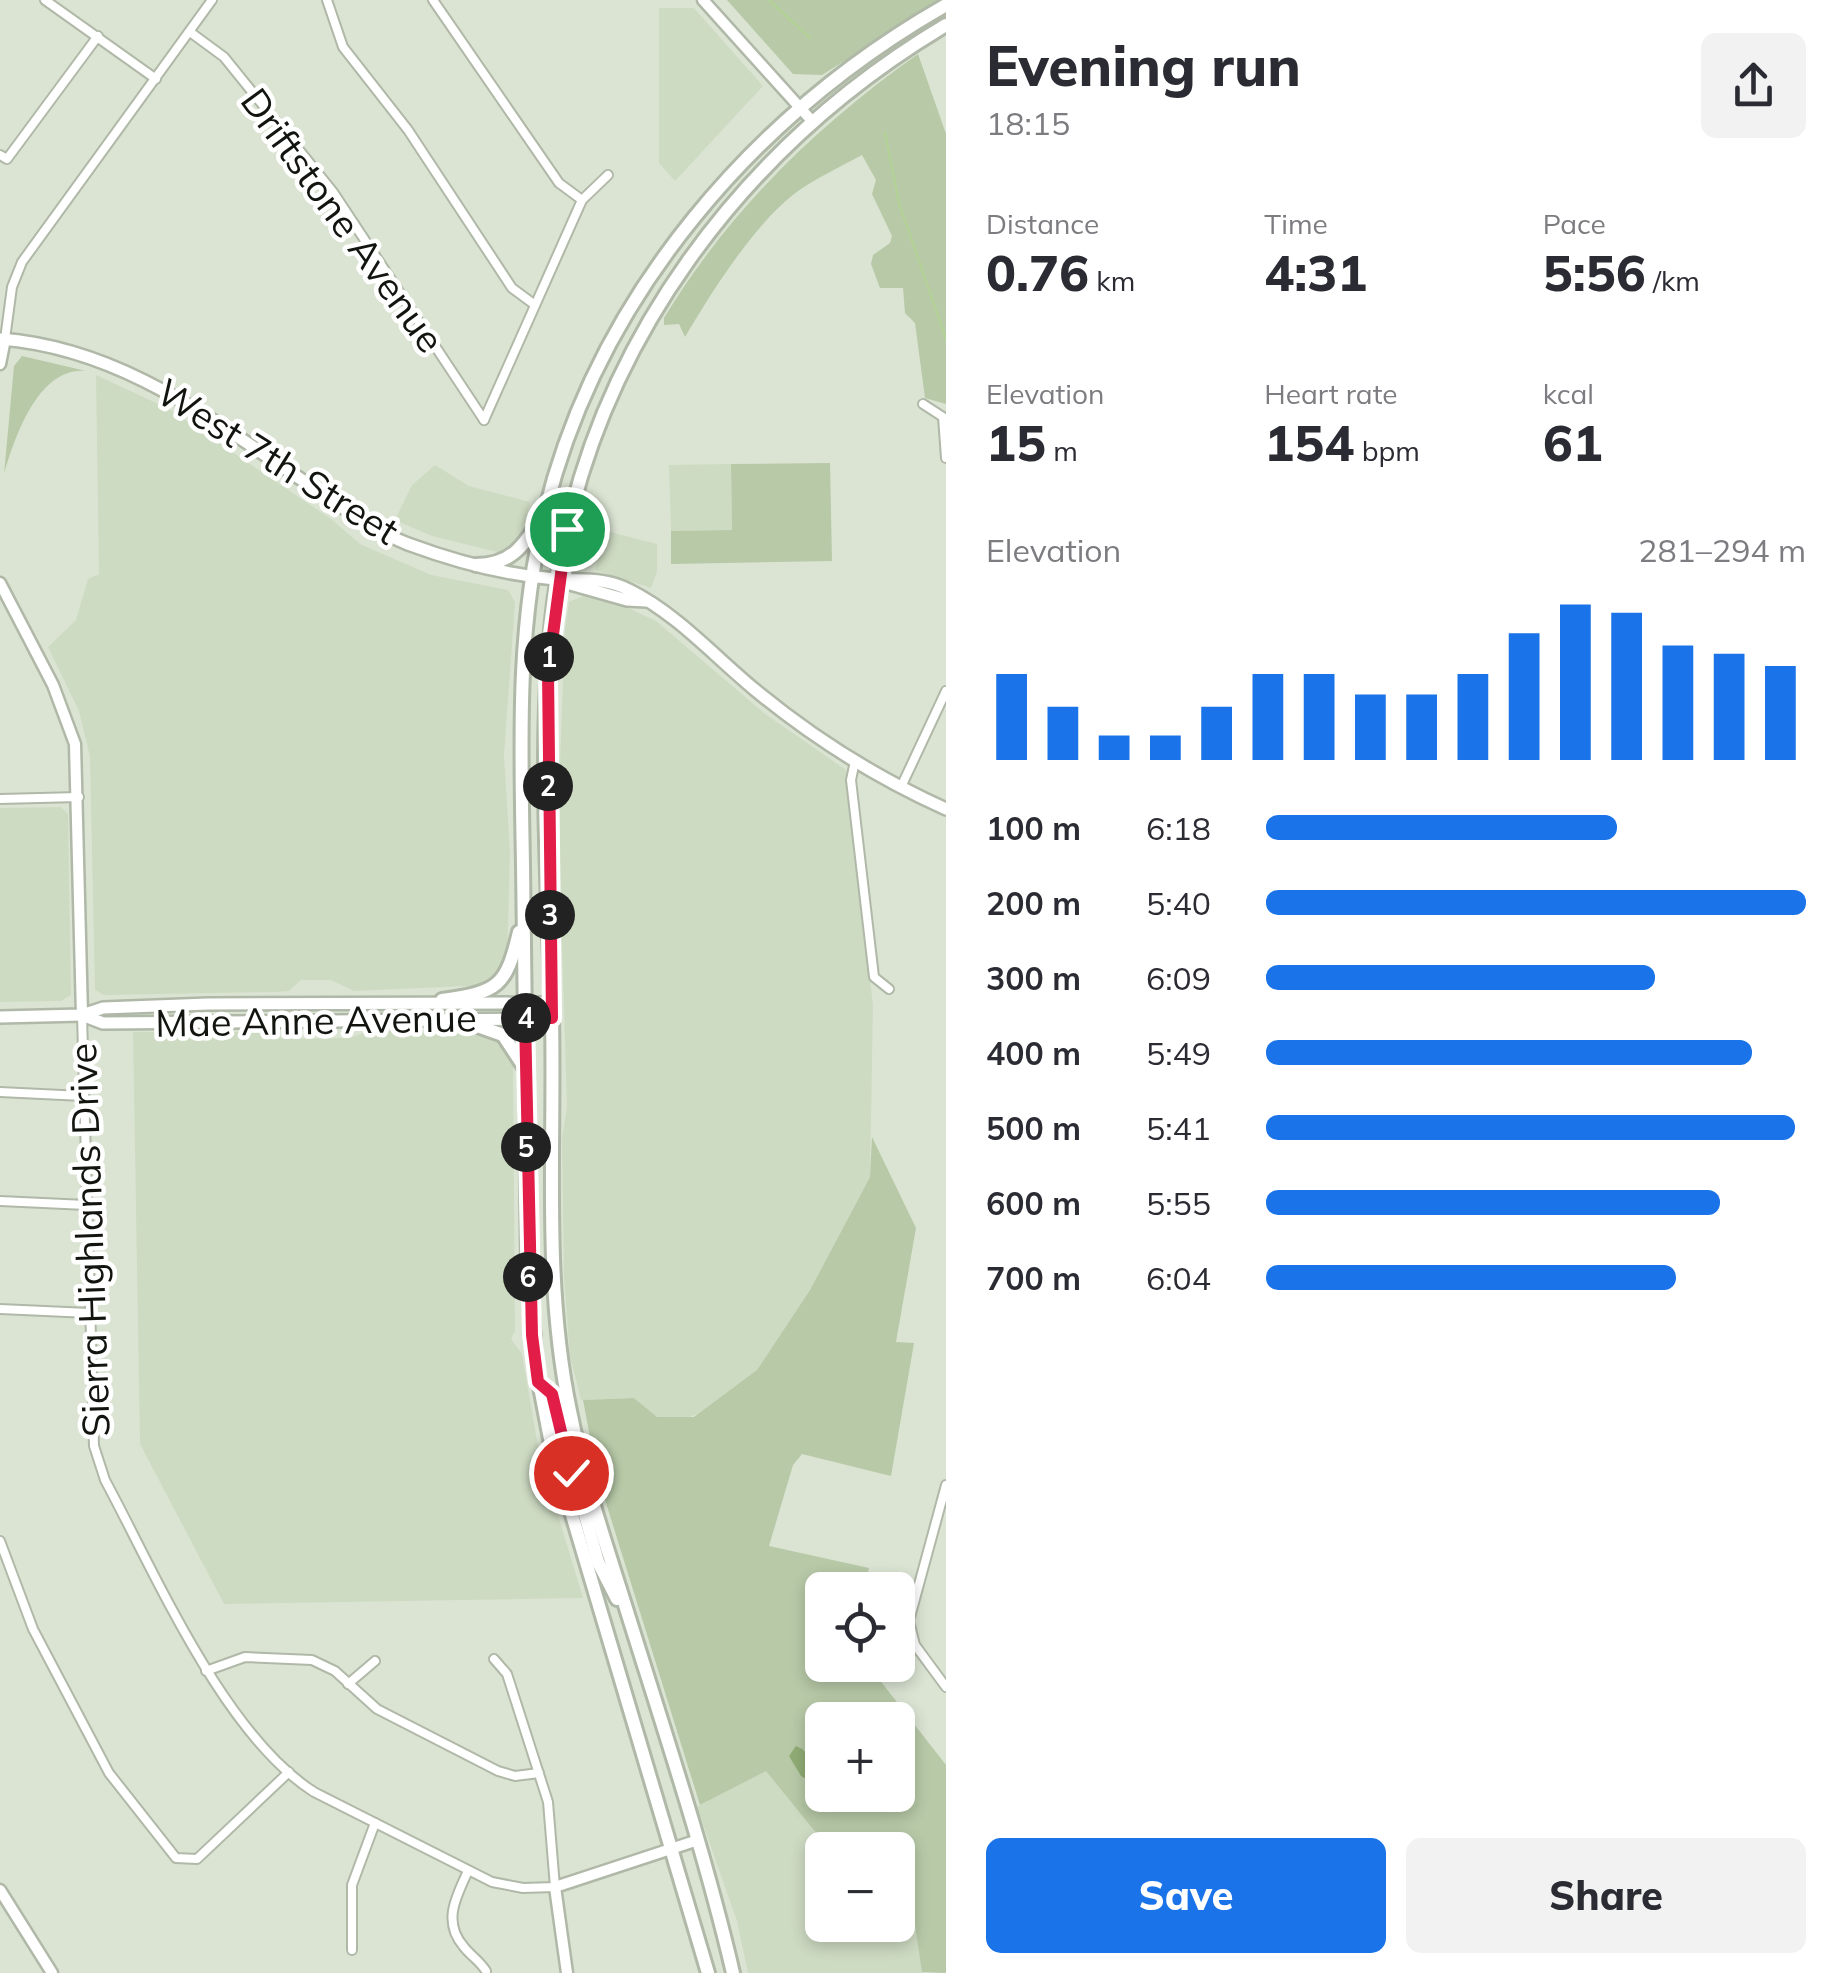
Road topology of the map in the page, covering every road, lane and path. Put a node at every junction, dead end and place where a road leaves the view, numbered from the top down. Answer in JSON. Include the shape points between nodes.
{"nodes":[{"id":1,"x":45,"y":0,"type":"edge"},
{"id":2,"x":212,"y":0,"type":"edge"},
{"id":3,"x":327,"y":0,"type":"edge"},
{"id":4,"x":433,"y":0,"type":"edge"},
{"id":5,"x":703,"y":0,"type":"edge"},
{"id":6,"x":946,"y":5,"type":"edge"},
{"id":7,"x":946,"y":24,"type":"edge"},
{"id":8,"x":190,"y":32,"type":"junction"},
{"id":9,"x":98,"y":36,"type":"junction"},
{"id":10,"x":156,"y":79,"type":"junction"},
{"id":11,"x":799,"y":106,"type":"junction"},
{"id":12,"x":812,"y":121,"type":"junction"},
{"id":13,"x":0,"y":155,"type":"edge"},
{"id":14,"x":608,"y":176,"type":"dead end"},
{"id":15,"x":582,"y":200,"type":"junction"},
{"id":16,"x":535,"y":305,"type":"junction"},
{"id":17,"x":2,"y":339,"type":"edge"},
{"id":18,"x":0,"y":364,"type":"edge"},
{"id":19,"x":924,"y":404,"type":"dead end"},
{"id":20,"x":946,"y":458,"type":"edge"},
{"id":21,"x":545,"y":512,"type":"junction"},
{"id":22,"x":476,"y":564,"type":"junction"},
{"id":23,"x":532,"y":575,"type":"junction"},
{"id":24,"x":557,"y":579,"type":"junction"},
{"id":25,"x":0,"y":584,"type":"edge"},
{"id":26,"x":946,"y":691,"type":"edge"},
{"id":27,"x":855,"y":761,"type":"junction"},
{"id":28,"x":901,"y":787,"type":"junction"},
{"id":29,"x":78,"y":797,"type":"junction"},
{"id":30,"x":0,"y":799,"type":"edge"},
{"id":31,"x":946,"y":809,"type":"edge"},
{"id":32,"x":523,"y":915,"type":"junction"},
{"id":33,"x":890,"y":989,"type":"dead end"},
{"id":34,"x":442,"y":1000,"type":"junction"},
{"id":35,"x":525,"y":1001,"type":"junction"},
{"id":36,"x":551,"y":1003,"type":"junction"},
{"id":37,"x":82,"y":1015,"type":"junction"},
{"id":38,"x":0,"y":1017,"type":"edge"},
{"id":39,"x":525,"y":1018,"type":"junction"},
{"id":40,"x":552,"y":1018,"type":"junction"},
{"id":41,"x":458,"y":1019,"type":"junction"},
{"id":42,"x":0,"y":1092,"type":"edge"},
{"id":43,"x":526,"y":1093,"type":"junction"},
{"id":44,"x":84,"y":1096,"type":"junction"},
{"id":45,"x":0,"y":1201,"type":"edge"},
{"id":46,"x":86,"y":1205,"type":"junction"},
{"id":47,"x":0,"y":1309,"type":"edge"},
{"id":48,"x":90,"y":1313,"type":"junction"},
{"id":49,"x":538,"y":1382,"type":"junction"},
{"id":50,"x":946,"y":1485,"type":"edge"},
{"id":51,"x":0,"y":1541,"type":"edge"},
{"id":52,"x":629,"y":1618,"type":"junction"},
{"id":53,"x":494,"y":1659,"type":"dead end"},
{"id":54,"x":376,"y":1660,"type":"dead end"},
{"id":55,"x":206,"y":1670,"type":"junction"},
{"id":56,"x":348,"y":1684,"type":"junction"},
{"id":57,"x":946,"y":1687,"type":"edge"},
{"id":58,"x":288,"y":1772,"type":"junction"},
{"id":59,"x":539,"y":1773,"type":"junction"},
{"id":60,"x":375,"y":1824,"type":"junction"},
{"id":61,"x":698,"y":1840,"type":"junction"},
{"id":62,"x":674,"y":1848,"type":"junction"},
{"id":63,"x":468,"y":1871,"type":"junction"},
{"id":64,"x":555,"y":1886,"type":"junction"},
{"id":65,"x":0,"y":1890,"type":"edge"},
{"id":66,"x":352,"y":1950,"type":"dead end"},
{"id":67,"x":486,"y":1971,"type":"edge"},
{"id":68,"x":52,"y":1973,"type":"edge"},
{"id":69,"x":568,"y":1973,"type":"edge"},
{"id":70,"x":708,"y":1973,"type":"edge"},
{"id":71,"x":733,"y":1973,"type":"edge"}],
"edges":[{"from":1,"to":9,"type":"street"},
{"from":2,"to":8,"type":"street"},
{"from":3,"to":16,"type":"street","via":[[342,47],[408,130],[512,288]]},
{"from":4,"to":15,"type":"street","via":[[560,183]]},
{"from":5,"to":11,"type":"street"},
{"from":6,"to":11,"type":"main road"},
{"from":7,"to":12,"type":"main road"},
{"from":8,"to":10,"type":"street"},
{"from":8,"to":16,"type":"street","name":"Driftstone Avenue","via":[[224,58],[332,192],[484,420]]},
{"from":9,"to":10,"type":"street"},
{"from":9,"to":13,"type":"street","via":[[7,159]]},
{"from":10,"to":17,"type":"street","via":[[22,262]]},
{"from":11,"to":12,"type":"street"},
{"from":11,"to":21,"type":"main road","via":[[707,202],[634,300],[578,412]]},
{"from":12,"to":24,"type":"main road","via":[[726,209],[648,319],[586,462]]},
{"from":14,"to":15,"type":"street"},
{"from":15,"to":16,"type":"street"},
{"from":17,"to":18,"type":"street"},
{"from":17,"to":22,"type":"main road","name":"West 7th Street","via":[[64,349],[140,376],[378,530]]},
{"from":19,"to":20,"type":"street","via":[[944,417]]},
{"from":21,"to":22,"type":"main road","via":[[515,554],[493,565]]},
{"from":21,"to":23,"type":"main road"},
{"from":22,"to":23,"type":"main road","name":"West 7th Street"},
{"from":23,"to":24,"type":"main road","name":"West 7th Street"},
{"from":23,"to":32,"type":"main road","via":[[521,674]]},
{"from":24,"to":27,"type":"main road","name":"West 7th Street","via":[[610,583],[646,601]]},
{"from":24,"to":36,"type":"main road","via":[[547,704]]},
{"from":25,"to":29,"type":"street","name":"Sierra Highlands Drive","via":[[62,705],[75,744]]},
{"from":26,"to":28,"type":"street"},
{"from":27,"to":28,"type":"main road","name":"West 7th Street"},
{"from":27,"to":33,"type":"street","via":[[851,780],[874,976]]},
{"from":28,"to":31,"type":"main road","name":"West 7th Street"},
{"from":29,"to":30,"type":"street"},
{"from":29,"to":37,"type":"street","name":"Sierra Highlands Drive"},
{"from":32,"to":34,"type":"main road","via":[[503,980],[484,993]]},
{"from":32,"to":35,"type":"main road"},
{"from":34,"to":35,"type":"main road","name":"Mae Anne Avenue"},
{"from":34,"to":37,"type":"main road","name":"Mae Anne Avenue","via":[[104,1008]]},
{"from":35,"to":36,"type":"main road","name":"Mae Anne Avenue"},
{"from":35,"to":39,"type":"main road"},
{"from":36,"to":40,"type":"main road"},
{"from":37,"to":38,"type":"main road","name":"Mae Anne Avenue"},
{"from":37,"to":41,"type":"main road","name":"Mae Anne Avenue","via":[[104,1022]]},
{"from":37,"to":44,"type":"street","name":"Sierra Highlands Drive"},
{"from":39,"to":40,"type":"main road","name":"Mae Anne Avenue"},
{"from":39,"to":41,"type":"main road","name":"Mae Anne Avenue"},
{"from":39,"to":43,"type":"main road"},
{"from":40,"to":52,"type":"main road","via":[[562,1366],[585,1474]]},
{"from":41,"to":43,"type":"main road","via":[[510,1041],[525,1071]]},
{"from":42,"to":44,"type":"street"},
{"from":43,"to":49,"type":"main road","via":[[528,1289]]},
{"from":44,"to":46,"type":"street","name":"Sierra Highlands Drive"},
{"from":45,"to":46,"type":"street"},
{"from":46,"to":48,"type":"street","name":"Sierra Highlands Drive"},
{"from":47,"to":48,"type":"street"},
{"from":48,"to":55,"type":"street","name":"Sierra Highlands Drive","via":[[99,1464]]},
{"from":49,"to":52,"type":"main road","via":[[552,1394],[598,1562]]},
{"from":49,"to":62,"type":"main road","via":[[560,1476]]},
{"from":50,"to":57,"type":"street","via":[[909,1630]]},
{"from":51,"to":58,"type":"street","via":[[33,1629],[109,1773],[176,1858],[196,1860]]},
{"from":52,"to":61,"type":"main road"},
{"from":53,"to":59,"type":"street","via":[[507,1674]]},
{"from":54,"to":56,"type":"street"},
{"from":55,"to":56,"type":"street","via":[[237,1658],[292,1656],[325,1665]]},
{"from":55,"to":58,"type":"street","name":"Sierra Highlands Drive"},
{"from":56,"to":59,"type":"street","via":[[377,1709],[498,1770]]},
{"from":58,"to":60,"type":"street","name":"Sierra Highlands Drive"},
{"from":59,"to":64,"type":"street","via":[[550,1812]]},
{"from":60,"to":63,"type":"street","name":"Sierra Highlands Drive"},
{"from":60,"to":66,"type":"street","via":[[352,1885]]},
{"from":61,"to":62,"type":"street","name":"Sierra Highlands Drive"},
{"from":61,"to":71,"type":"main road"},
{"from":62,"to":64,"type":"street","name":"Sierra Highlands Drive"},
{"from":62,"to":70,"type":"main road"},
{"from":63,"to":64,"type":"street","name":"Sierra Highlands Drive","via":[[508,1886]]},
{"from":63,"to":67,"type":"street","via":[[452,1922],[459,1941]]},
{"from":64,"to":69,"type":"street"},
{"from":65,"to":68,"type":"street"}]}
